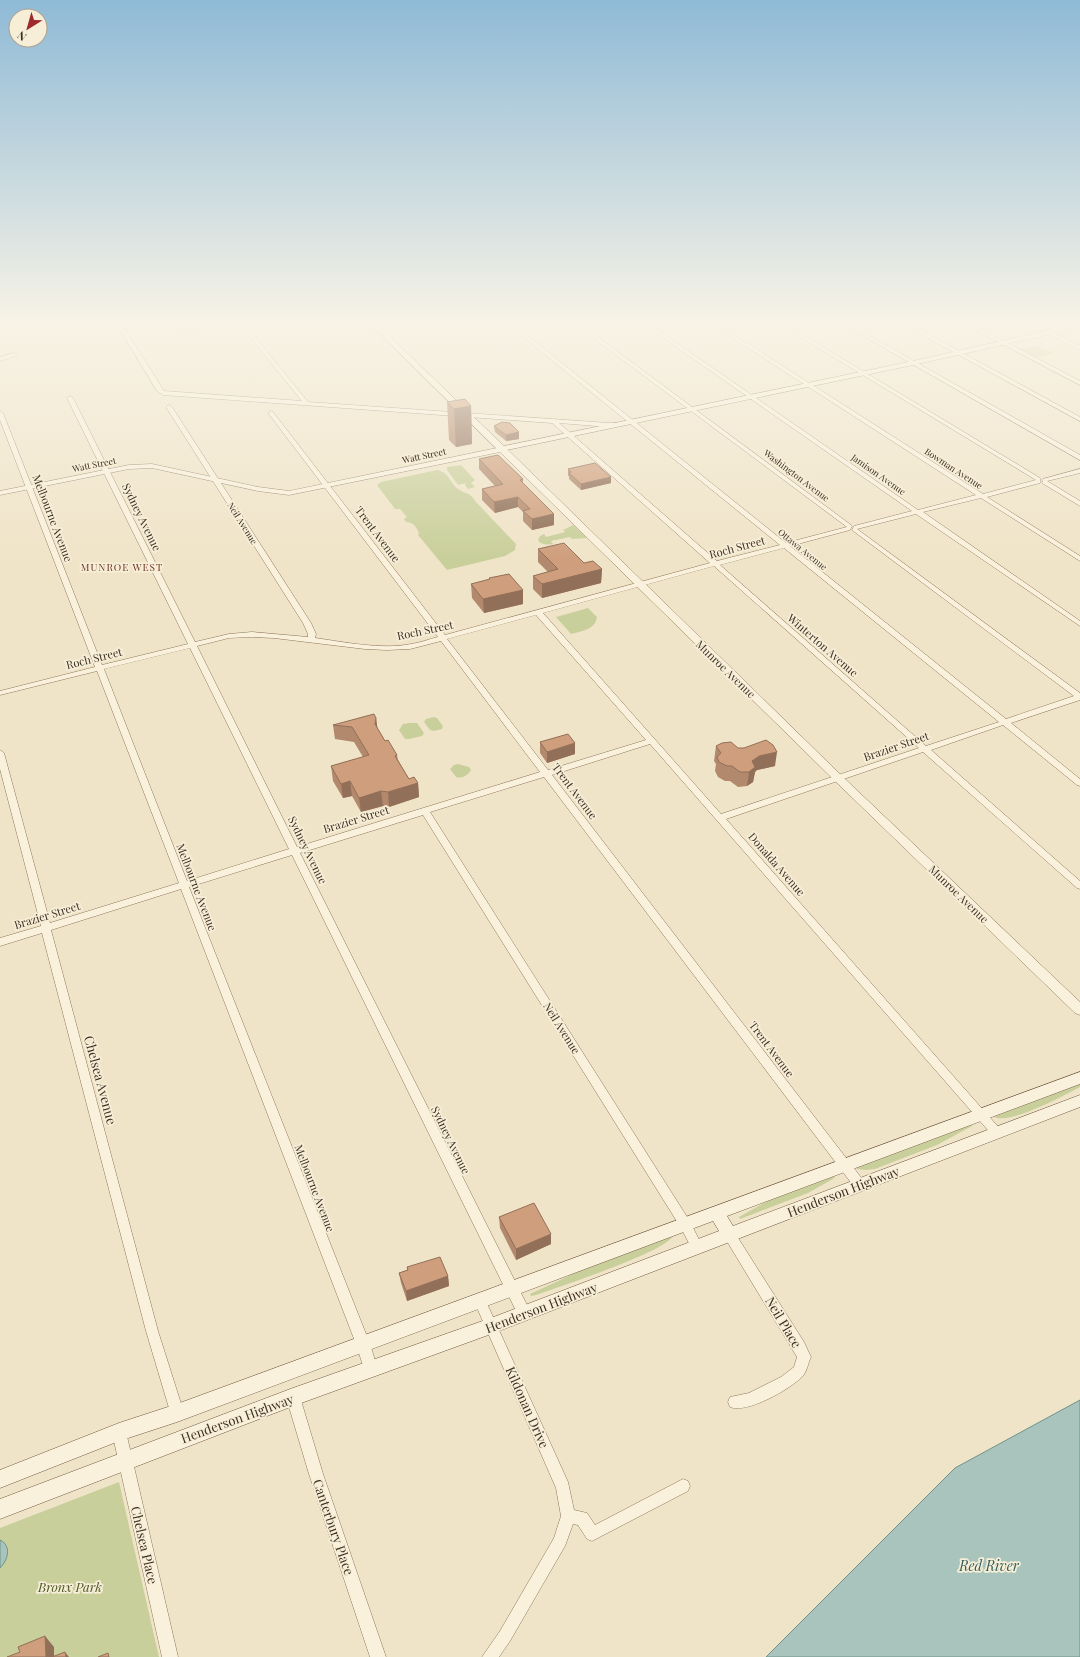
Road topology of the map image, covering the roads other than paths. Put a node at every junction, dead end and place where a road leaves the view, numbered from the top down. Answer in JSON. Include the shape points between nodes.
{"nodes":[{"id":1,"x":73,"y":403,"type":"edge"},
{"id":2,"x":298,"y":403,"type":"edge"},
{"id":3,"x":454,"y":403,"type":"edge"},
{"id":4,"x":605,"y":403,"type":"edge"},
{"id":5,"x":684,"y":403,"type":"edge"},
{"id":6,"x":720,"y":403,"type":"edge"},
{"id":7,"x":760,"y":403,"type":"edge"},
{"id":8,"x":837,"y":403,"type":"edge"},
{"id":9,"x":911,"y":403,"type":"edge"},
{"id":10,"x":984,"y":403,"type":"edge"},
{"id":11,"x":1051,"y":403,"type":"edge"},
{"id":12,"x":307,"y":404,"type":"joint"},
{"id":13,"x":169,"y":406,"type":"dead end"},
{"id":14,"x":692,"y":409,"type":"junction"},
{"id":15,"x":0,"y":412,"type":"edge"},
{"id":16,"x":271,"y":413,"type":"dead end"},
{"id":17,"x":465,"y":414,"type":"junction"},
{"id":18,"x":1080,"y":419,"type":"edge"},
{"id":19,"x":552,"y":420,"type":"junction"},
{"id":20,"x":628,"y":423,"type":"junction"},
{"id":21,"x":568,"y":436,"type":"junction"},
{"id":22,"x":502,"y":449,"type":"junction"},
{"id":23,"x":1080,"y":458,"type":"edge"},
{"id":24,"x":1080,"y":471,"type":"edge"},
{"id":25,"x":107,"y":472,"type":"junction"},
{"id":26,"x":216,"y":479,"type":"junction"},
{"id":27,"x":1042,"y":481,"type":"junction"},
{"id":28,"x":327,"y":486,"type":"junction"},
{"id":29,"x":28,"y":488,"type":"junction"},
{"id":30,"x":0,"y":493,"type":"edge"},
{"id":31,"x":982,"y":496,"type":"junction"},
{"id":32,"x":1080,"y":504,"type":"edge"},
{"id":33,"x":916,"y":511,"type":"junction"},
{"id":34,"x":852,"y":528,"type":"junction"},
{"id":35,"x":785,"y":546,"type":"junction"},
{"id":36,"x":1080,"y":559,"type":"edge"},
{"id":37,"x":715,"y":564,"type":"junction"},
{"id":38,"x":639,"y":584,"type":"junction"},
{"id":39,"x":538,"y":612,"type":"junction"},
{"id":40,"x":1080,"y":624,"type":"edge"},
{"id":41,"x":443,"y":638,"type":"junction"},
{"id":42,"x":311,"y":640,"type":"junction"},
{"id":43,"x":193,"y":645,"type":"junction"},
{"id":44,"x":99,"y":668,"type":"junction"},
{"id":45,"x":0,"y":693,"type":"edge"},
{"id":46,"x":1080,"y":697,"type":"edge"},
{"id":47,"x":1005,"y":722,"type":"junction"},
{"id":48,"x":651,"y":741,"type":"junction"},
{"id":49,"x":924,"y":749,"type":"junction"},
{"id":50,"x":0,"y":753,"type":"edge"},
{"id":51,"x":546,"y":774,"type":"junction"},
{"id":52,"x":839,"y":779,"type":"junction"},
{"id":53,"x":1080,"y":783,"type":"edge"},
{"id":54,"x":424,"y":811,"type":"junction"},
{"id":55,"x":720,"y":818,"type":"junction"},
{"id":56,"x":295,"y":851,"type":"junction"},
{"id":57,"x":184,"y":886,"type":"junction"},
{"id":58,"x":1080,"y":886,"type":"edge"},
{"id":59,"x":46,"y":928,"type":"junction"},
{"id":60,"x":0,"y":942,"type":"edge"},
{"id":61,"x":1080,"y":1010,"type":"edge"},
{"id":62,"x":1080,"y":1078,"type":"edge"},
{"id":63,"x":1080,"y":1101,"type":"edge"},
{"id":64,"x":982,"y":1114,"type":"junction"},
{"id":65,"x":998,"y":1133,"type":"junction"},
{"id":66,"x":844,"y":1165,"type":"junction"},
{"id":67,"x":859,"y":1184,"type":"junction"},
{"id":68,"x":717,"y":1212,"type":"junction"},
{"id":69,"x":685,"y":1224,"type":"junction"},
{"id":70,"x":729,"y":1234,"type":"junction"},
{"id":71,"x":697,"y":1247,"type":"junction"},
{"id":72,"x":512,"y":1288,"type":"junction"},
{"id":73,"x":480,"y":1301,"type":"junction"},
{"id":74,"x":524,"y":1313,"type":"junction"},
{"id":75,"x":491,"y":1326,"type":"junction"},
{"id":76,"x":362,"y":1344,"type":"junction"},
{"id":77,"x":371,"y":1370,"type":"junction"},
{"id":78,"x":292,"y":1397,"type":"junction"},
{"id":79,"x":735,"y":1402,"type":"dead end"},
{"id":80,"x":177,"y":1413,"type":"junction"},
{"id":81,"x":119,"y":1432,"type":"junction"},
{"id":82,"x":125,"y":1460,"type":"junction"},
{"id":83,"x":0,"y":1479,"type":"edge"},
{"id":84,"x":683,"y":1486,"type":"dead end"},
{"id":85,"x":0,"y":1509,"type":"edge"},
{"id":86,"x":568,"y":1516,"type":"junction"},
{"id":87,"x":170,"y":1657,"type":"edge"},
{"id":88,"x":378,"y":1657,"type":"edge"},
{"id":89,"x":490,"y":1657,"type":"edge"}],
"edges":[{"from":1,"to":25,"type":"street","name":"Sydney Avenue"},
{"from":2,"to":12,"type":"street"},
{"from":3,"to":17,"type":"main road","name":"Munroe Avenue"},
{"from":4,"to":20,"type":"street","name":"Ottawa Avenue"},
{"from":5,"to":14,"type":"street","name":"Washington Avenue"},
{"from":6,"to":14,"type":"main road","name":"Watt Street"},
{"from":7,"to":33,"type":"street","name":"Jamison Avenue"},
{"from":8,"to":31,"type":"street","name":"Bowman Avenue"},
{"from":9,"to":27,"type":"street"},
{"from":10,"to":23,"type":"street"},
{"from":11,"to":18,"type":"street"},
{"from":12,"to":17,"type":"street"},
{"from":13,"to":26,"type":"street","name":"Neil Avenue"},
{"from":14,"to":20,"type":"main road","name":"Watt Street"},
{"from":14,"to":34,"type":"street","name":"Washington Avenue"},
{"from":15,"to":29,"type":"street","name":"Melbourne Avenue"},
{"from":16,"to":28,"type":"street","name":"Trent Avenue"},
{"from":17,"to":19,"type":"street"},
{"from":17,"to":22,"type":"main road","name":"Munroe Avenue"},
{"from":19,"to":20,"type":"street","via":[[609,425]]},
{"from":19,"to":21,"type":"street","name":"Winterton Avenue"},
{"from":20,"to":21,"type":"main road","name":"Watt Street"},
{"from":20,"to":35,"type":"street","name":"Ottawa Avenue"},
{"from":21,"to":22,"type":"main road","name":"Watt Street"},
{"from":21,"to":37,"type":"street","name":"Winterton Avenue"},
{"from":22,"to":28,"type":"street","name":"Watt Street"},
{"from":22,"to":38,"type":"street","name":"Munroe Avenue"},
{"from":24,"to":27,"type":"street","name":"Roch Street"},
{"from":25,"to":26,"type":"street","name":"Watt Street","via":[[129,467],[152,466]]},
{"from":25,"to":29,"type":"street","name":"Watt Street"},
{"from":25,"to":43,"type":"street","name":"Sydney Avenue"},
{"from":26,"to":28,"type":"street","name":"Watt Street","via":[[280,493]]},
{"from":26,"to":42,"type":"street","name":"Neil Avenue","via":[[307,623],[312,634]]},
{"from":27,"to":31,"type":"street","name":"Roch Street"},
{"from":27,"to":32,"type":"street"},
{"from":28,"to":41,"type":"street","name":"Trent Avenue"},
{"from":29,"to":30,"type":"street","name":"Watt Street"},
{"from":29,"to":44,"type":"street","name":"Melbourne Avenue"},
{"from":31,"to":33,"type":"street","name":"Roch Street"},
{"from":31,"to":36,"type":"street","name":"Bowman Avenue"},
{"from":33,"to":34,"type":"street","name":"Roch Street"},
{"from":33,"to":40,"type":"street","name":"Jamison Avenue"},
{"from":34,"to":35,"type":"street","name":"Roch Street"},
{"from":34,"to":46,"type":"street","name":"Washington Avenue"},
{"from":35,"to":37,"type":"street","name":"Roch Street"},
{"from":35,"to":47,"type":"street","name":"Ottawa Avenue"},
{"from":37,"to":38,"type":"street","name":"Roch Street"},
{"from":37,"to":49,"type":"street","name":"Winterton Avenue"},
{"from":38,"to":39,"type":"street","name":"Roch Street"},
{"from":38,"to":52,"type":"street","name":"Munroe Avenue"},
{"from":39,"to":41,"type":"street","name":"Roch Street"},
{"from":39,"to":48,"type":"street","name":"Donalda Avenue"},
{"from":41,"to":42,"type":"street","name":"Roch Street","via":[[399,648]]},
{"from":41,"to":51,"type":"street","name":"Trent Avenue"},
{"from":42,"to":43,"type":"street","name":"Roch Street","via":[[238,635]]},
{"from":43,"to":44,"type":"street","name":"Roch Street"},
{"from":43,"to":56,"type":"street","name":"Sydney Avenue"},
{"from":44,"to":45,"type":"street","name":"Roch Street"},
{"from":44,"to":57,"type":"street","name":"Melbourne Avenue"},
{"from":46,"to":47,"type":"street","name":"Brazier Street"},
{"from":47,"to":49,"type":"street","name":"Brazier Street"},
{"from":47,"to":53,"type":"street","name":"Ottawa Avenue"},
{"from":48,"to":51,"type":"street","name":"Brazier Street"},
{"from":48,"to":55,"type":"street","name":"Donalda Avenue"},
{"from":49,"to":52,"type":"street","name":"Brazier Street"},
{"from":49,"to":58,"type":"street","name":"Winterton Avenue"},
{"from":50,"to":59,"type":"street","name":"Chelsea Avenue"},
{"from":51,"to":54,"type":"street","name":"Brazier Street"},
{"from":51,"to":66,"type":"street","name":"Trent Avenue"},
{"from":52,"to":55,"type":"street","name":"Brazier Street"},
{"from":52,"to":61,"type":"street","name":"Munroe Avenue"},
{"from":54,"to":56,"type":"street","name":"Brazier Street"},
{"from":54,"to":69,"type":"street","name":"Neil Avenue"},
{"from":55,"to":64,"type":"street","name":"Donalda Avenue"},
{"from":56,"to":57,"type":"street","name":"Brazier Street"},
{"from":56,"to":72,"type":"street","name":"Sydney Avenue"},
{"from":57,"to":59,"type":"street","name":"Brazier Street"},
{"from":57,"to":76,"type":"street","name":"Melbourne Avenue"},
{"from":59,"to":60,"type":"street","name":"Brazier Street"},
{"from":59,"to":80,"type":"street","name":"Chelsea Avenue","via":[[152,1331]]},
{"from":62,"to":64,"type":"main road","name":"Henderson Highway"},
{"from":63,"to":65,"type":"main road","name":"Henderson Highway"},
{"from":64,"to":65,"type":"street","name":"Donalda Avenue"},
{"from":64,"to":66,"type":"main road","name":"Henderson Highway"},
{"from":65,"to":67,"type":"main road","name":"Henderson Highway"},
{"from":66,"to":67,"type":"street","name":"Trent Avenue"},
{"from":66,"to":68,"type":"main road","name":"Henderson Highway"},
{"from":67,"to":70,"type":"main road","name":"Henderson Highway"},
{"from":68,"to":69,"type":"main road","name":"Henderson Highway"},
{"from":68,"to":70,"type":"main road"},
{"from":69,"to":71,"type":"street","name":"Neil Avenue"},
{"from":69,"to":72,"type":"main road","name":"Henderson Highway"},
{"from":70,"to":71,"type":"main road","name":"Henderson Highway"},
{"from":70,"to":79,"type":"street","name":"Neil Place","via":[[804,1357],[799,1371],[786,1382],[750,1400]]},
{"from":71,"to":74,"type":"main road","name":"Henderson Highway"},
{"from":72,"to":73,"type":"main road","name":"Henderson Highway"},
{"from":72,"to":74,"type":"street","name":"Sydney Avenue"},
{"from":73,"to":75,"type":"street","name":"Kildonan Drive"},
{"from":73,"to":76,"type":"main road","name":"Henderson Highway"},
{"from":74,"to":75,"type":"main road","name":"Henderson Highway"},
{"from":75,"to":77,"type":"main road","name":"Henderson Highway"},
{"from":75,"to":86,"type":"street","name":"Kildonan Drive","via":[[563,1487]]},
{"from":76,"to":77,"type":"street","name":"Melbourne Avenue"},
{"from":76,"to":80,"type":"main road","name":"Henderson Highway"},
{"from":77,"to":78,"type":"main road","name":"Henderson Highway"},
{"from":78,"to":82,"type":"main road","name":"Henderson Highway"},
{"from":78,"to":88,"type":"street","name":"Canterbury Place"},
{"from":80,"to":81,"type":"main road","name":"Henderson Highway"},
{"from":81,"to":82,"type":"street","name":"Chelsea Place"},
{"from":81,"to":83,"type":"main road","name":"Henderson Highway"},
{"from":82,"to":85,"type":"main road","name":"Henderson Highway"},
{"from":82,"to":87,"type":"street","name":"Chelsea Place"},
{"from":84,"to":86,"type":"street","via":[[592,1534],[582,1518]]},
{"from":86,"to":89,"type":"street","name":"Kildonan Drive","via":[[560,1541]]}]}
